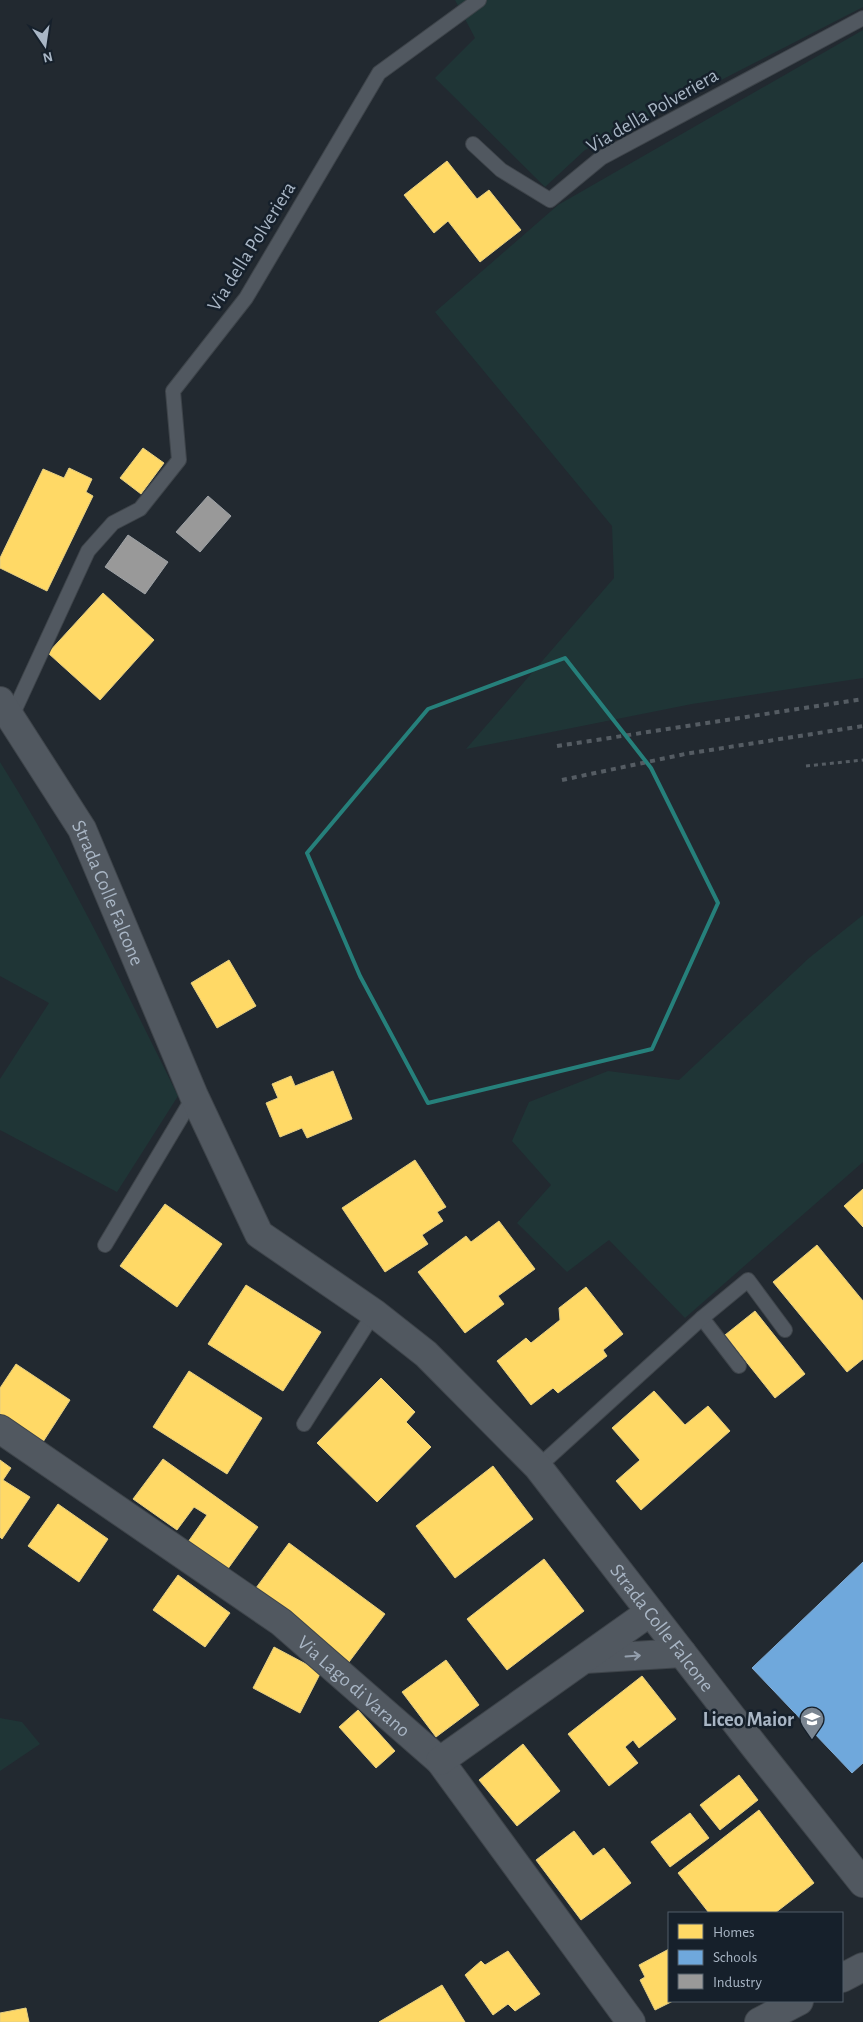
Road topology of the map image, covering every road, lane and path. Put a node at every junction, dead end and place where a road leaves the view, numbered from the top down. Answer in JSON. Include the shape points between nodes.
{"nodes":[{"id":1,"x":480,"y":0,"type":"edge"},
{"id":2,"x":863,"y":18,"type":"edge"},
{"id":3,"x":473,"y":144,"type":"dead end"},
{"id":4,"x":6,"y":709,"type":"edge"},
{"id":5,"x":863,"y":760,"type":"edge"},
{"id":6,"x":806,"y":766,"type":"dead end"},
{"id":7,"x":194,"y":1096,"type":"junction"},
{"id":8,"x":105,"y":1244,"type":"dead end"},
{"id":9,"x":374,"y":1313,"type":"junction"},
{"id":10,"x":702,"y":1318,"type":"junction"},
{"id":11,"x":785,"y":1330,"type":"dead end"},
{"id":12,"x":739,"y":1366,"type":"dead end"},
{"id":13,"x":304,"y":1424,"type":"dead end"},
{"id":14,"x":0,"y":1429,"type":"edge"},
{"id":15,"x":538,"y":1467,"type":"junction"},
{"id":16,"x":650,"y":1612,"type":"junction"},
{"id":17,"x":682,"y":1653,"type":"junction"},
{"id":18,"x":585,"y":1659,"type":"junction"},
{"id":19,"x":440,"y":1761,"type":"junction"},
{"id":20,"x":863,"y":1883,"type":"edge"},
{"id":21,"x":863,"y":1967,"type":"edge"},
{"id":22,"x":843,"y":1977,"type":"edge"},
{"id":23,"x":797,"y":2002,"type":"edge"},
{"id":24,"x":631,"y":2022,"type":"edge"},
{"id":25,"x":759,"y":2022,"type":"edge"}],
"edges":[{"from":1,"to":4,"type":"lane","name":"Via della Polveriera","via":[[379,73],[246,298],[173,391],[179,460],[140,509],[113,523],[88,551]]},
{"from":2,"to":3,"type":"lane","name":"Via della Polveriera","via":[[601,158],[550,200],[501,170]]},
{"from":4,"to":7,"type":"street","name":"Strada Colle Falcone","via":[[82,829]]},
{"from":5,"to":6,"type":"path"},
{"from":7,"to":8,"type":"lane"},
{"from":7,"to":9,"type":"street","name":"Strada Colle Falcone","via":[[259,1234]]},
{"from":9,"to":13,"type":"lane"},
{"from":9,"to":15,"type":"street","name":"Strada Colle Falcone","via":[[426,1354]]},
{"from":10,"to":11,"type":"lane","via":[[748,1280]]},
{"from":10,"to":12,"type":"lane"},
{"from":10,"to":15,"type":"lane"},
{"from":14,"to":19,"type":"street","name":"Via Lago di Varano","via":[[280,1622]]},
{"from":15,"to":16,"type":"street","name":"Strada Colle Falcone"},
{"from":16,"to":17,"type":"street","name":"Strada Colle Falcone"},
{"from":16,"to":18,"type":"street"},
{"from":18,"to":17,"type":"street","one_way":true},
{"from":17,"to":20,"type":"street","name":"Strada Colle Falcone"},
{"from":18,"to":19,"type":"street"},
{"from":19,"to":24,"type":"street","name":"Via Lago di Varano"},
{"from":21,"to":22,"type":"street"},
{"from":23,"to":25,"type":"street"}]}
